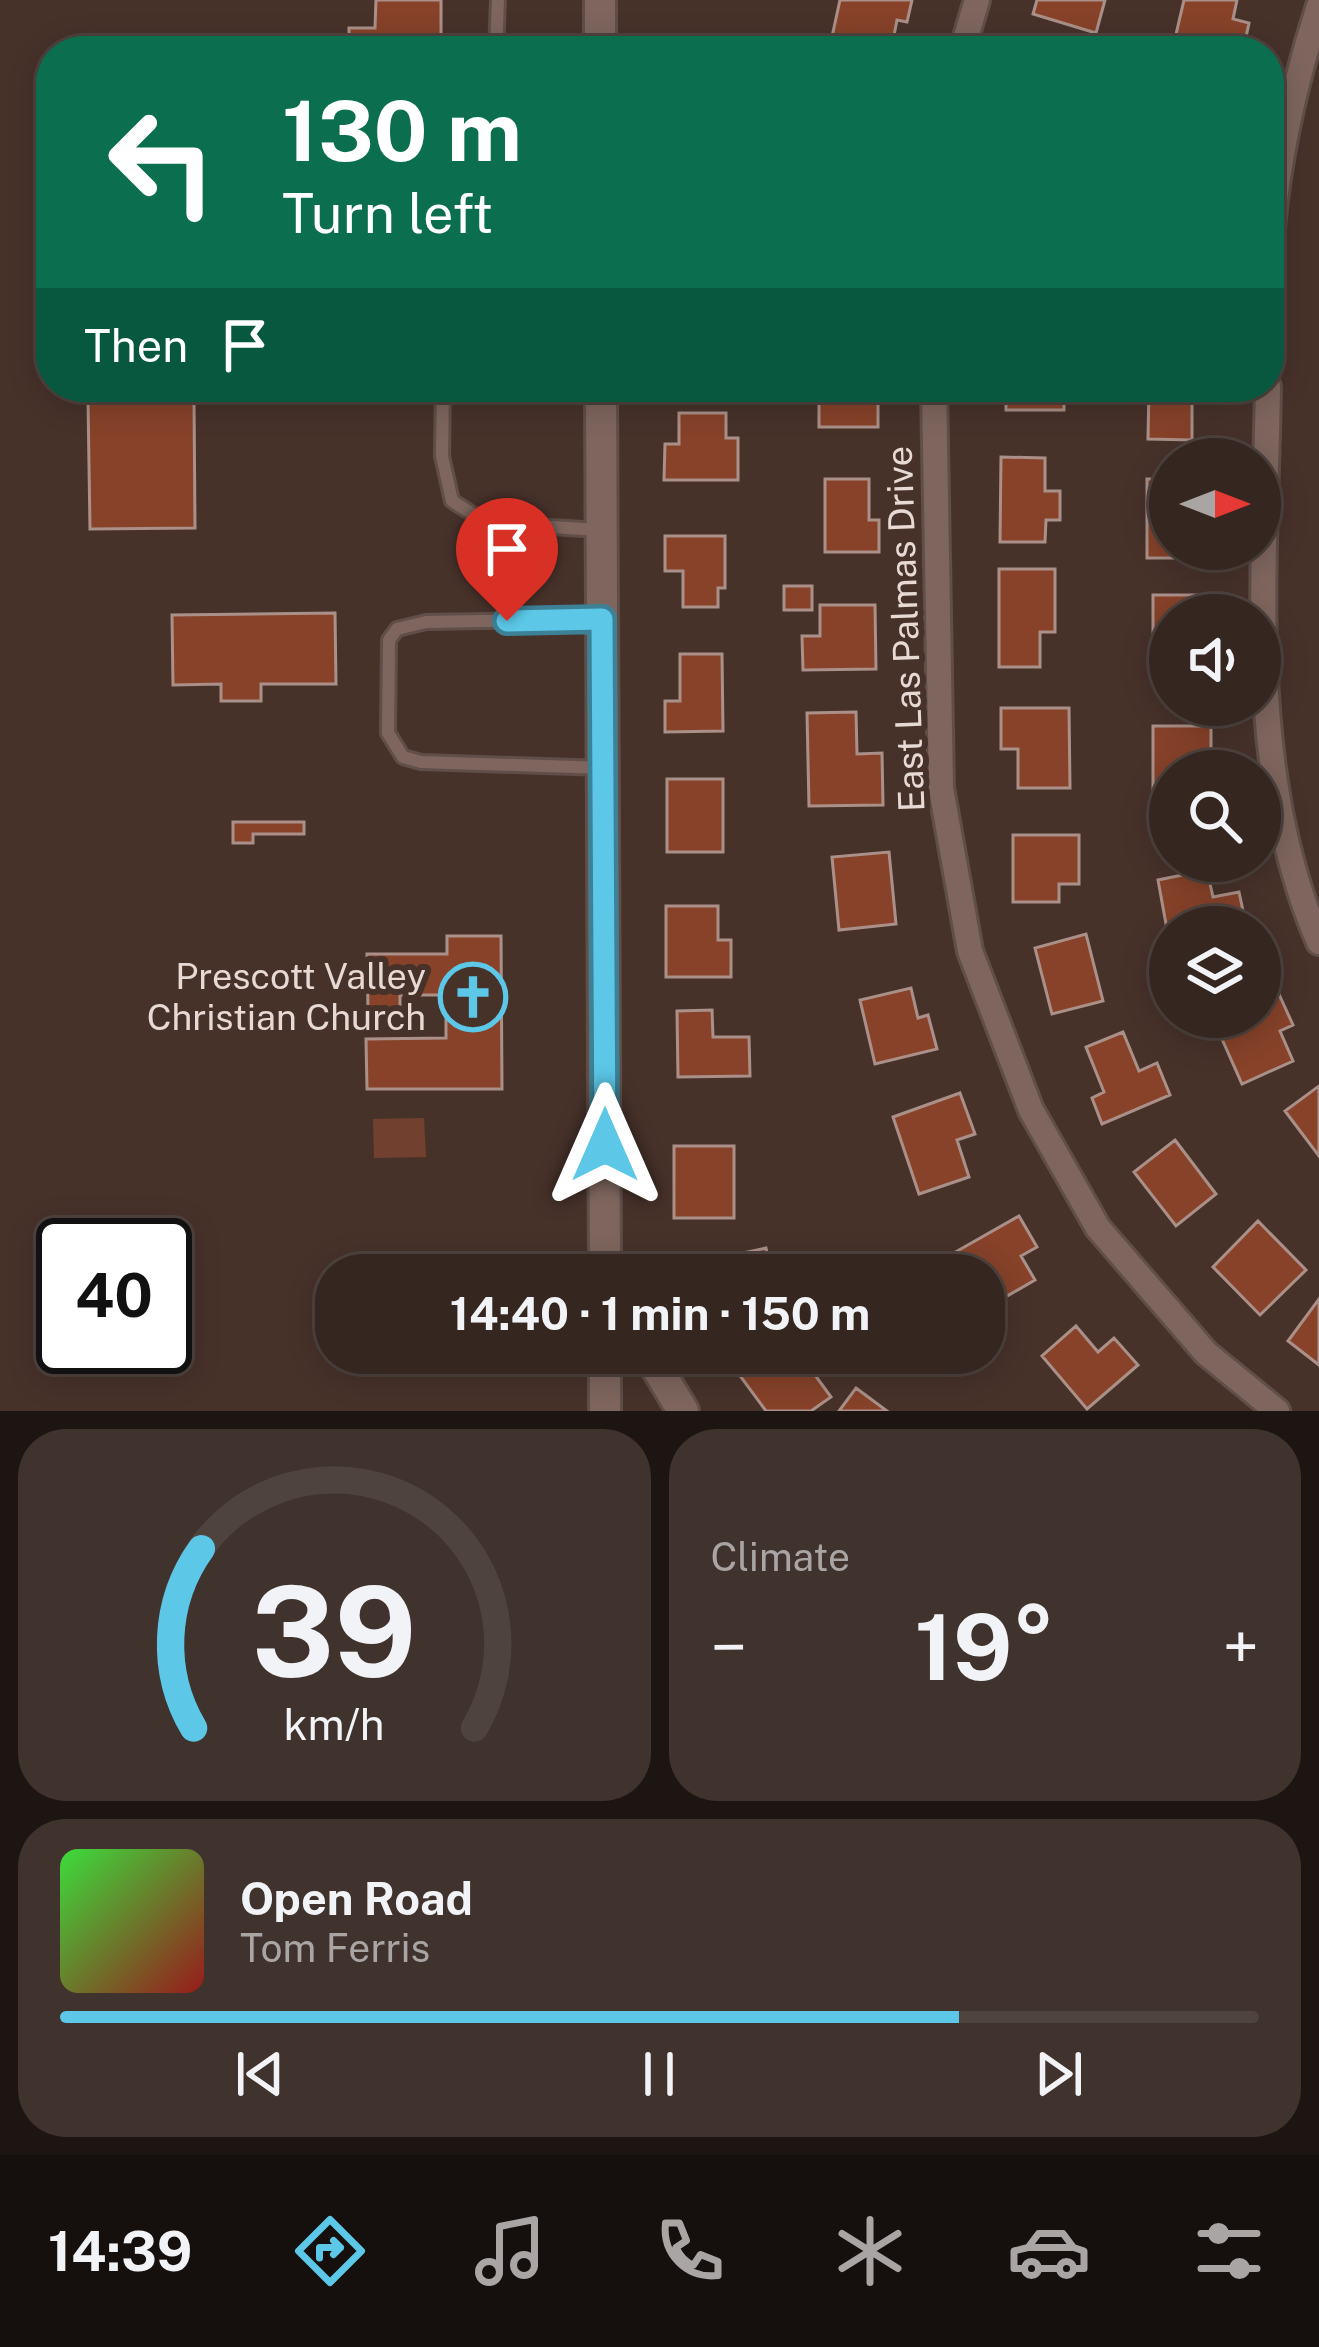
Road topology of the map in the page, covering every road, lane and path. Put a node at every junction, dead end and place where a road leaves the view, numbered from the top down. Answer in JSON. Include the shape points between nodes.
{"nodes":[{"id":1,"x":498,"y":0,"type":"edge"},
{"id":2,"x":600,"y":0,"type":"edge"},
{"id":3,"x":977,"y":0,"type":"edge"},
{"id":4,"x":1319,"y":6,"type":"edge"},
{"id":5,"x":497,"y":36,"type":"edge"},
{"id":6,"x":600,"y":36,"type":"edge"},
{"id":7,"x":966,"y":36,"type":"edge"},
{"id":8,"x":1284,"y":148,"type":"edge"},
{"id":9,"x":443,"y":402,"type":"edge"},
{"id":10,"x":601,"y":402,"type":"edge"},
{"id":11,"x":934,"y":402,"type":"edge"},
{"id":12,"x":1268,"y":402,"type":"edge"},
{"id":13,"x":602,"y":530,"type":"junction"},
{"id":14,"x":602,"y":619,"type":"junction"},
{"id":15,"x":603,"y":768,"type":"junction"},
{"id":16,"x":1319,"y":942,"type":"edge"},
{"id":17,"x":605,"y":1192,"type":"junction"},
{"id":18,"x":605,"y":1254,"type":"edge"},
{"id":19,"x":616,"y":1254,"type":"edge"},
{"id":20,"x":605,"y":1374,"type":"edge"},
{"id":21,"x":661,"y":1374,"type":"edge"},
{"id":22,"x":605,"y":1411,"type":"edge"},
{"id":23,"x":683,"y":1411,"type":"edge"},
{"id":24,"x":1277,"y":1411,"type":"edge"}],
"edges":[{"from":1,"to":5,"type":"lane"},
{"from":2,"to":6,"type":"street"},
{"from":3,"to":7,"type":"street"},
{"from":4,"to":8,"type":"street"},
{"from":9,"to":13,"type":"lane","via":[[452,501],[487,523]]},
{"from":10,"to":13,"type":"street"},
{"from":11,"to":24,"type":"street","name":"East Las Palmas Drive","via":[[940,788],[970,951],[1031,1111],[1098,1228],[1206,1353]]},
{"from":12,"to":16,"type":"street","via":[[1267,684],[1277,809]]},
{"from":13,"to":14,"type":"street"},
{"from":14,"to":15,"type":"street"},
{"from":14,"to":15,"type":"lane","via":[[397,629],[389,640],[388,733],[403,757],[421,762]]},
{"from":15,"to":17,"type":"street"},
{"from":17,"to":18,"type":"street"},
{"from":17,"to":19,"type":"street"},
{"from":20,"to":22,"type":"street"},
{"from":21,"to":23,"type":"street"}]}
